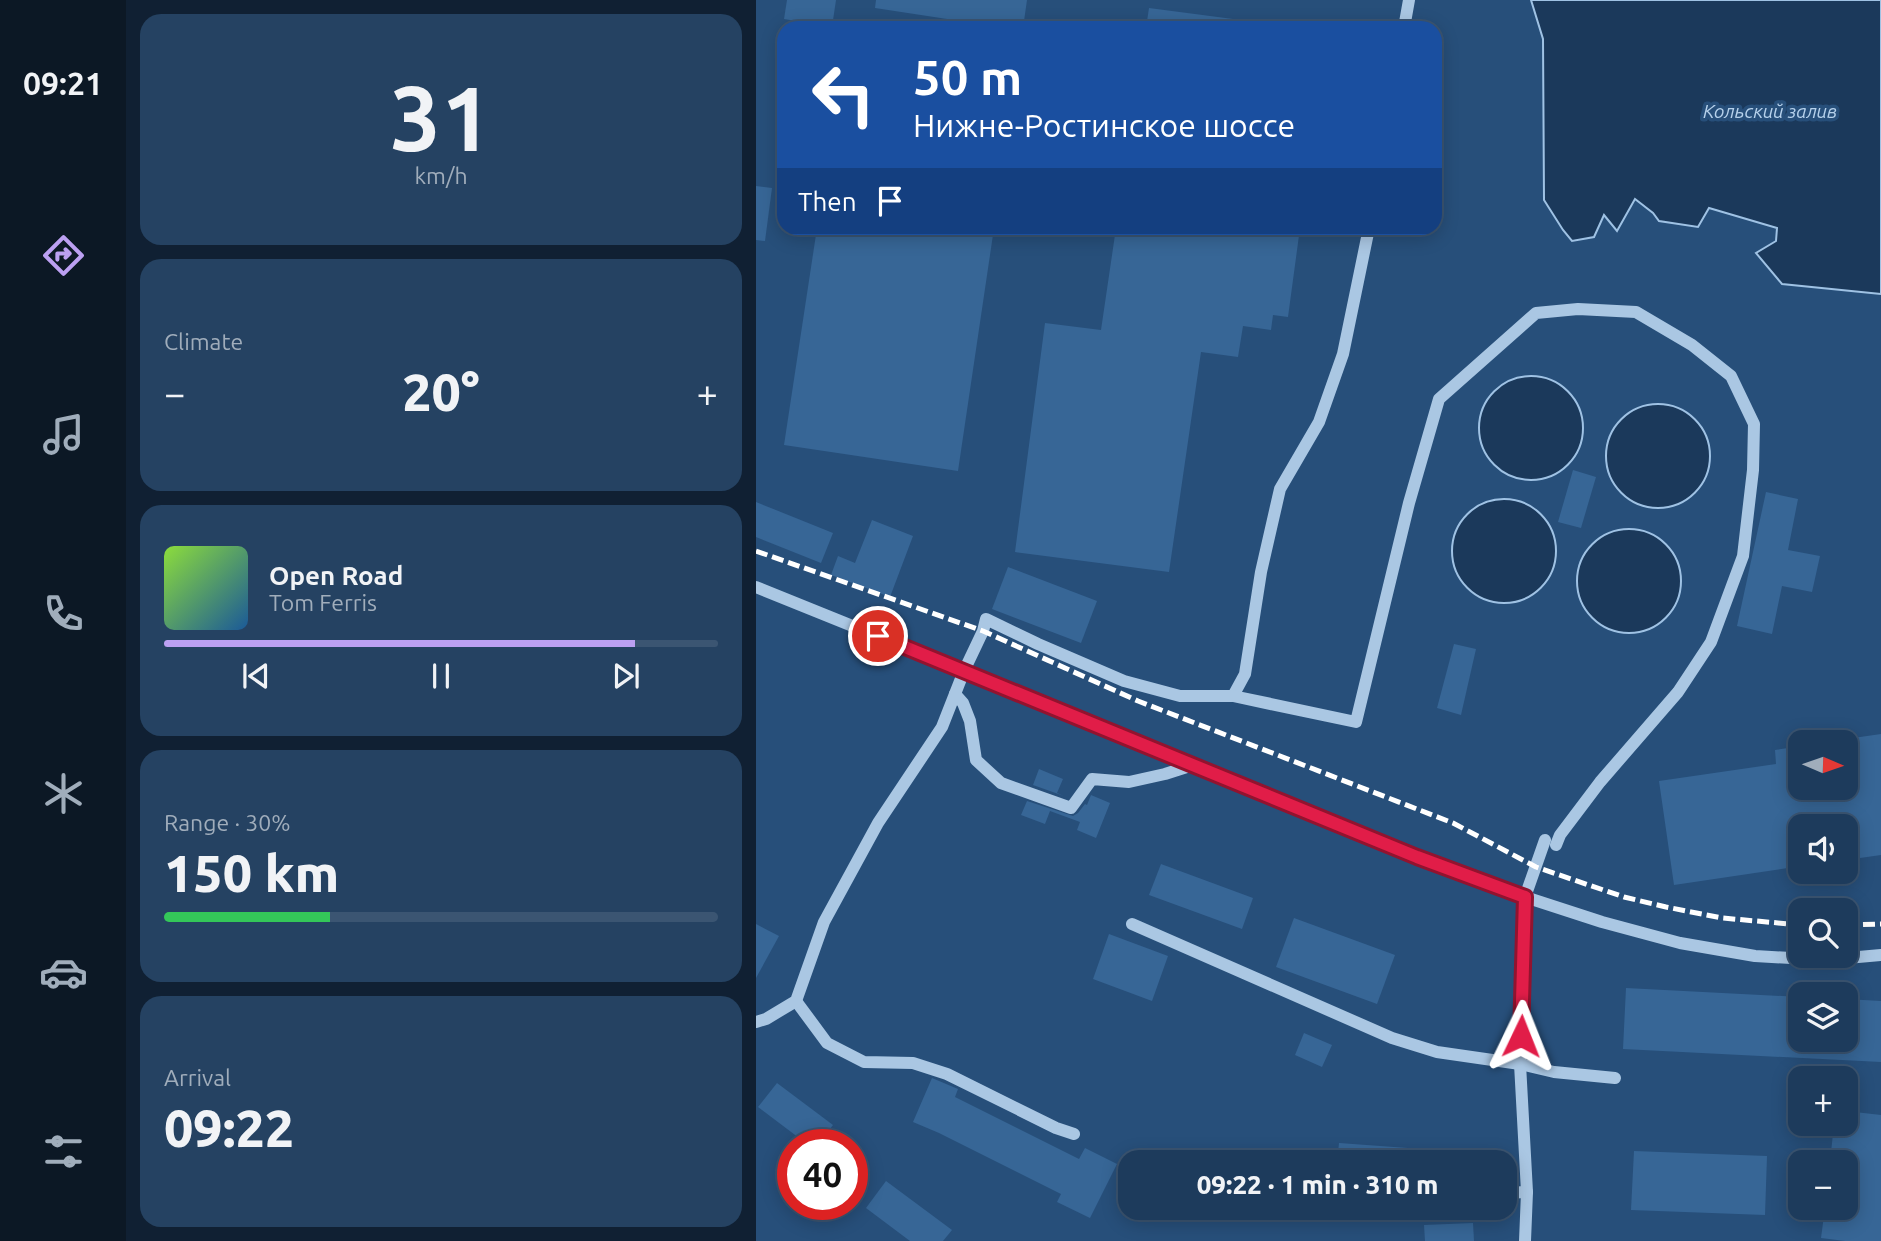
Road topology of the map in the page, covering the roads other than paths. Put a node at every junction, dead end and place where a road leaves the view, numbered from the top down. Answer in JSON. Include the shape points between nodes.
{"nodes":[{"id":1,"x":1409,"y":0,"type":"edge"},
{"id":2,"x":1405,"y":21,"type":"edge"},
{"id":3,"x":1368,"y":235,"type":"edge"},
{"id":4,"x":756,"y":587,"type":"edge"},
{"id":5,"x":964,"y":671,"type":"junction"},
{"id":6,"x":955,"y":694,"type":"junction"},
{"id":7,"x":1233,"y":696,"type":"junction"},
{"id":8,"x":1193,"y":765,"type":"junction"},
{"id":9,"x":1525,"y":897,"type":"junction"},
{"id":10,"x":1132,"y":924,"type":"dead end"},
{"id":11,"x":1881,"y":955,"type":"edge"},
{"id":12,"x":796,"y":1001,"type":"junction"},
{"id":13,"x":756,"y":1022,"type":"edge"},
{"id":14,"x":1520,"y":1064,"type":"junction"},
{"id":15,"x":1615,"y":1078,"type":"dead end"},
{"id":16,"x":1074,"y":1134,"type":"dead end"},
{"id":17,"x":1517,"y":1192,"type":"edge"},
{"id":18,"x":1527,"y":1192,"type":"junction"},
{"id":19,"x":1525,"y":1241,"type":"edge"}],
"edges":[{"from":1,"to":2,"type":"street"},
{"from":3,"to":7,"type":"street","via":[[1343,354],[1319,422],[1280,489],[1245,674]]},
{"from":4,"to":5,"type":"street"},
{"from":5,"to":6,"type":"street"},
{"from":5,"to":7,"type":"street","via":[[986,619],[1124,681],[1180,696]]},
{"from":5,"to":8,"type":"street"},
{"from":6,"to":8,"type":"street","via":[[970,721],[976,760],[1001,783],[1072,808],[1092,779],[1129,782]]},
{"from":6,"to":12,"type":"street","via":[[942,727],[878,823],[824,922]]},
{"from":7,"to":9,"type":"street","via":[[1356,722],[1439,399],[1536,313],[1578,309],[1636,312],[1692,345],[1731,376],[1754,424],[1743,556],[1711,642],[1678,692],[1551,843]]},
{"from":8,"to":9,"type":"street"},
{"from":9,"to":11,"type":"street","via":[[1602,922],[1720,951],[1825,960]]},
{"from":9,"to":14,"type":"street"},
{"from":10,"to":14,"type":"street","via":[[1392,1038],[1437,1052]]},
{"from":12,"to":13,"type":"street"},
{"from":12,"to":16,"type":"street","via":[[827,1043],[864,1062],[913,1063],[947,1074]]},
{"from":14,"to":15,"type":"street"},
{"from":14,"to":18,"type":"street"},
{"from":17,"to":18,"type":"street"},
{"from":18,"to":19,"type":"street"}]}
